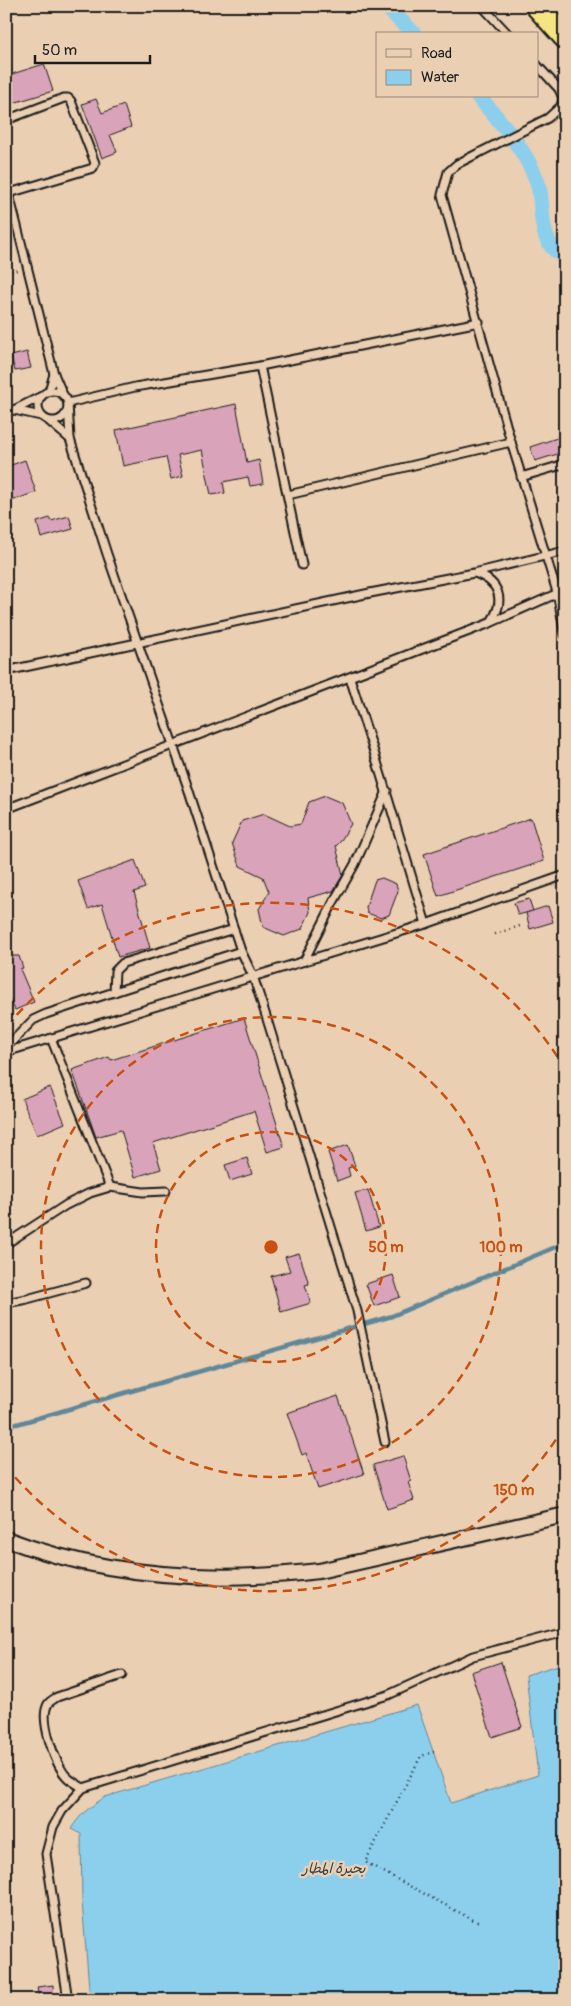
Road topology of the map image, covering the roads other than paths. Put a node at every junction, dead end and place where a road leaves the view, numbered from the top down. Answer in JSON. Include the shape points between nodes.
{"nodes":[{"id":1,"x":482,"y":6,"type":"edge"},
{"id":2,"x":537,"y":6,"type":"edge"},
{"id":3,"x":506,"y":32,"type":"edge"},
{"id":4,"x":565,"y":37,"type":"edge"},
{"id":5,"x":538,"y":66,"type":"edge"},
{"id":6,"x":6,"y":120,"type":"edge"},
{"id":7,"x":8,"y":194,"type":"edge"},
{"id":8,"x":479,"y":322,"type":"junction"},
{"id":9,"x":260,"y":366,"type":"junction"},
{"id":10,"x":54,"y":374,"type":"junction"},
{"id":11,"x":49,"y":392,"type":"junction"},
{"id":12,"x":63,"y":395,"type":"junction"},
{"id":13,"x":40,"y":398,"type":"junction"},
{"id":14,"x":68,"y":403,"type":"junction"},
{"id":15,"x":10,"y":411,"type":"edge"},
{"id":16,"x":41,"y":416,"type":"junction"},
{"id":17,"x":49,"y":421,"type":"junction"},
{"id":18,"x":70,"y":439,"type":"junction"},
{"id":19,"x":510,"y":442,"type":"junction"},
{"id":20,"x":565,"y":464,"type":"edge"},
{"id":21,"x":521,"y":476,"type":"junction"},
{"id":22,"x":288,"y":495,"type":"junction"},
{"id":23,"x":565,"y":551,"type":"edge"},
{"id":24,"x":546,"y":554,"type":"junction"},
{"id":25,"x":302,"y":565,"type":"dead end"},
{"id":26,"x":474,"y":573,"type":"junction"},
{"id":27,"x":565,"y":590,"type":"edge"},
{"id":28,"x":557,"y":592,"type":"junction"},
{"id":29,"x":490,"y":623,"type":"junction"},
{"id":30,"x":565,"y":635,"type":"edge"},
{"id":31,"x":139,"y":643,"type":"junction"},
{"id":32,"x":6,"y":671,"type":"edge"},
{"id":33,"x":350,"y":678,"type":"junction"},
{"id":34,"x":173,"y":745,"type":"junction"},
{"id":35,"x":386,"y":792,"type":"junction"},
{"id":36,"x":6,"y":809,"type":"edge"},
{"id":37,"x":565,"y":875,"type":"edge"},
{"id":38,"x":426,"y":924,"type":"junction"},
{"id":39,"x":234,"y":929,"type":"junction"},
{"id":40,"x":241,"y":951,"type":"junction"},
{"id":41,"x":304,"y":961,"type":"junction"},
{"id":42,"x":253,"y":976,"type":"junction"},
{"id":43,"x":114,"y":992,"type":"junction"},
{"id":44,"x":51,"y":1038,"type":"junction"},
{"id":45,"x":6,"y":1048,"type":"edge"},
{"id":46,"x":6,"y":1052,"type":"edge"},
{"id":47,"x":110,"y":1187,"type":"junction"},
{"id":48,"x":166,"y":1191,"type":"dead end"},
{"id":49,"x":6,"y":1244,"type":"edge"},
{"id":50,"x":86,"y":1283,"type":"dead end"},
{"id":51,"x":6,"y":1303,"type":"edge"},
{"id":52,"x":385,"y":1442,"type":"dead end"},
{"id":53,"x":565,"y":1515,"type":"edge"},
{"id":54,"x":6,"y":1539,"type":"edge"},
{"id":55,"x":565,"y":1632,"type":"edge"},
{"id":56,"x":122,"y":1675,"type":"dead end"},
{"id":57,"x":83,"y":1788,"type":"junction"},
{"id":58,"x":68,"y":2000,"type":"edge"}],
"edges":[{"from":1,"to":3,"type":"lane"},
{"from":2,"to":4,"type":"highway"},
{"from":5,"to":8,"type":"lane","via":[[563,98],[556,113],[467,158],[448,172],[442,195]]},
{"from":6,"to":7,"type":"lane","via":[[68,98],[95,163],[93,168]]},
{"from":7,"to":10,"type":"lane"},
{"from":8,"to":9,"type":"lane"},
{"from":8,"to":19,"type":"lane"},
{"from":9,"to":14,"type":"lane","via":[[135,387]]},
{"from":9,"to":22,"type":"lane"},
{"from":10,"to":11,"type":"lane"},
{"from":10,"to":12,"type":"lane"},
{"from":11,"to":12,"type":"lane"},
{"from":11,"to":13,"type":"lane"},
{"from":12,"to":14,"type":"lane"},
{"from":13,"to":15,"type":"lane"},
{"from":13,"to":16,"type":"lane"},
{"from":14,"to":17,"type":"lane","via":[[64,418]]},
{"from":14,"to":18,"type":"lane"},
{"from":15,"to":16,"type":"lane"},
{"from":16,"to":17,"type":"lane"},
{"from":17,"to":18,"type":"lane"},
{"from":18,"to":31,"type":"lane"},
{"from":19,"to":21,"type":"lane"},
{"from":19,"to":22,"type":"lane"},
{"from":20,"to":21,"type":"lane"},
{"from":21,"to":24,"type":"lane"},
{"from":22,"to":25,"type":"lane"},
{"from":23,"to":24,"type":"lane"},
{"from":24,"to":26,"type":"lane"},
{"from":24,"to":28,"type":"lane"},
{"from":26,"to":29,"type":"lane","via":[[489,580],[498,593],[500,601]]},
{"from":26,"to":31,"type":"lane"},
{"from":27,"to":28,"type":"lane"},
{"from":28,"to":29,"type":"lane"},
{"from":28,"to":30,"type":"lane"},
{"from":29,"to":33,"type":"lane"},
{"from":31,"to":32,"type":"lane"},
{"from":31,"to":34,"type":"lane"},
{"from":33,"to":34,"type":"lane"},
{"from":33,"to":35,"type":"lane"},
{"from":34,"to":36,"type":"lane"},
{"from":34,"to":39,"type":"lane"},
{"from":35,"to":38,"type":"lane"},
{"from":35,"to":41,"type":"lane","via":[[355,864]]},
{"from":37,"to":38,"type":"lane"},
{"from":38,"to":41,"type":"lane"},
{"from":39,"to":40,"type":"lane"},
{"from":39,"to":43,"type":"lane","via":[[123,963],[114,970]]},
{"from":40,"to":42,"type":"lane"},
{"from":40,"to":43,"type":"lane"},
{"from":41,"to":42,"type":"lane"},
{"from":42,"to":44,"type":"lane"},
{"from":42,"to":52,"type":"lane","via":[[357,1311]]},
{"from":43,"to":45,"type":"lane","via":[[33,1020]]},
{"from":44,"to":46,"type":"lane"},
{"from":44,"to":47,"type":"lane"},
{"from":47,"to":48,"type":"lane","via":[[144,1192]]},
{"from":47,"to":49,"type":"lane","via":[[66,1205]]},
{"from":50,"to":51,"type":"lane"},
{"from":53,"to":54,"type":"street","via":[[319,1571],[282,1575],[201,1578],[157,1574],[61,1556]]},
{"from":55,"to":57,"type":"lane","via":[[468,1658],[388,1695]]},
{"from":56,"to":57,"type":"lane","via":[[48,1703],[46,1723],[56,1760],[66,1777]]},
{"from":57,"to":58,"type":"lane","via":[[62,1811],[53,1827],[46,1854]]}]}
